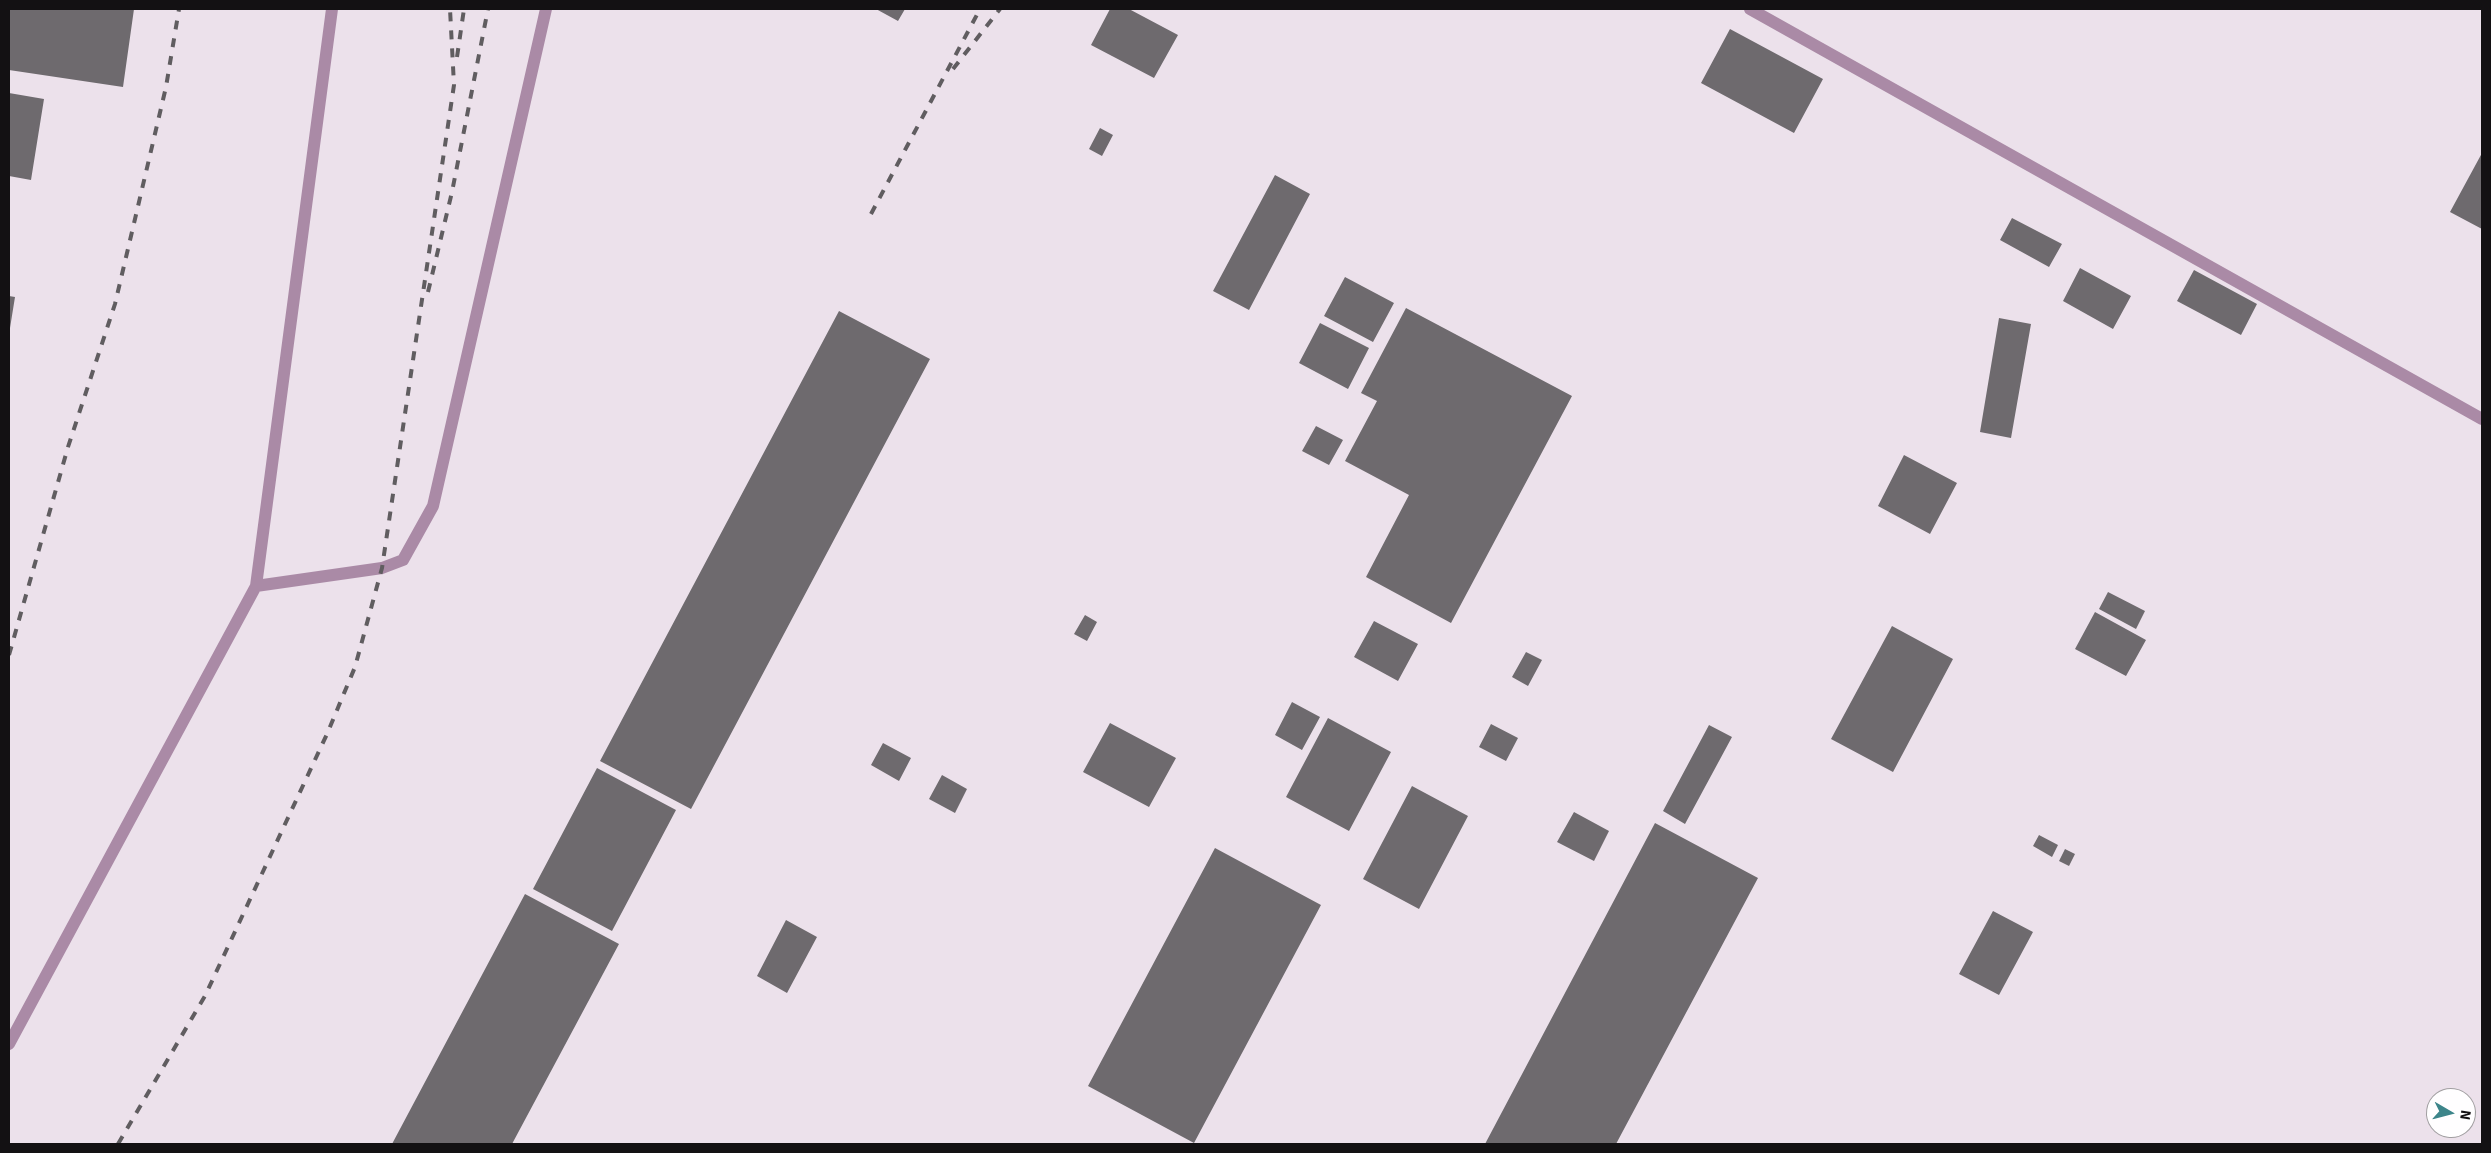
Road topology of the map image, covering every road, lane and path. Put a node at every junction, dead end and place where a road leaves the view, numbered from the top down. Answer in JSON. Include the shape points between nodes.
{"nodes":[{"id":1,"x":332,"y":9,"type":"edge"},
{"id":2,"x":546,"y":9,"type":"edge"},
{"id":3,"x":1750,"y":9,"type":"edge"},
{"id":4,"x":2482,"y":419,"type":"edge"},
{"id":5,"x":256,"y":586,"type":"junction"},
{"id":6,"x":9,"y":1044,"type":"edge"}],
"edges":[{"from":1,"to":5,"type":"lane"},
{"from":2,"to":5,"type":"lane","via":[[433,506],[403,560],[382,568]]},
{"from":3,"to":4,"type":"lane"},
{"from":5,"to":6,"type":"lane"}]}
